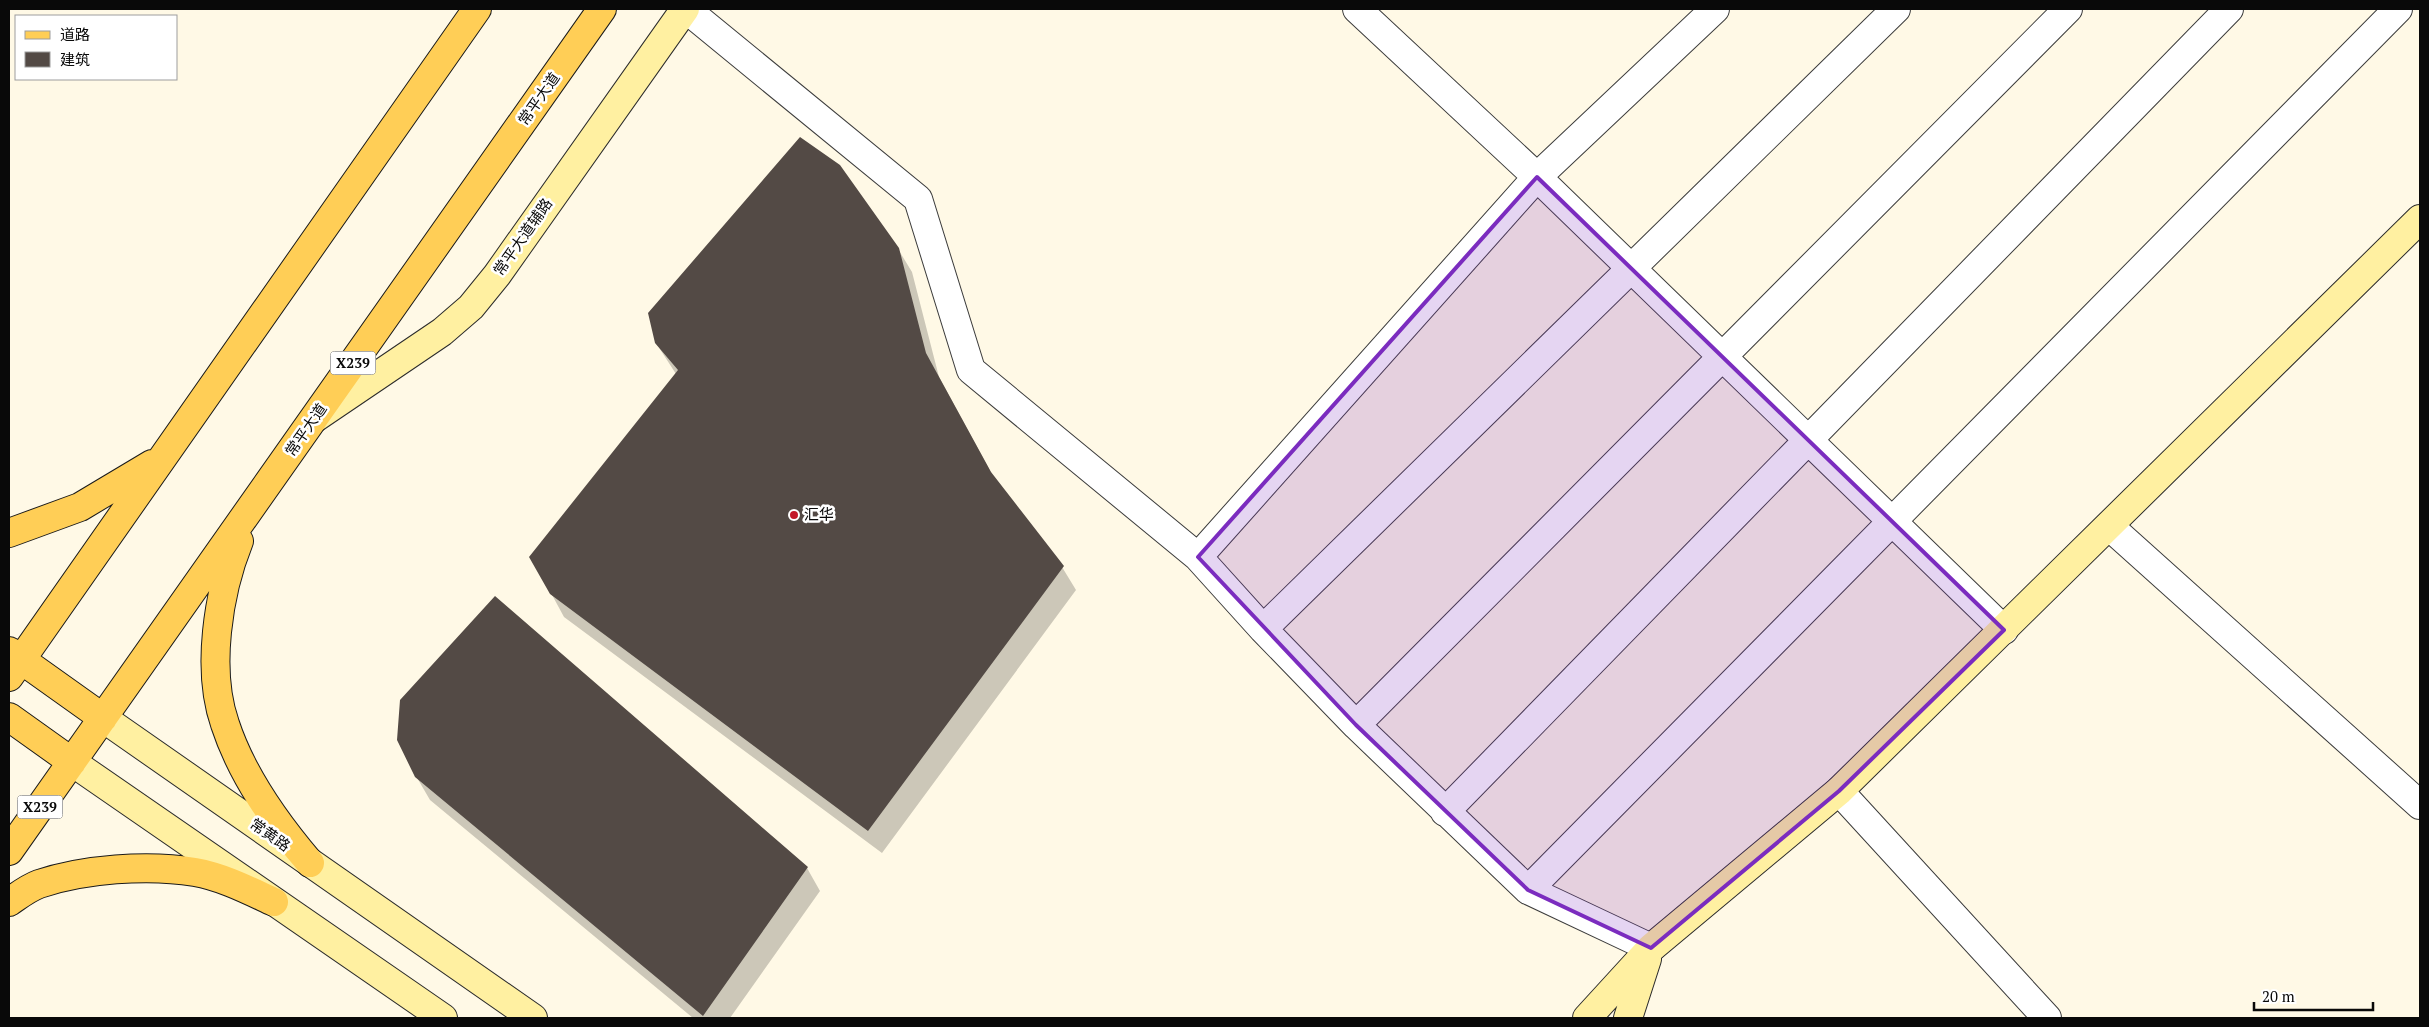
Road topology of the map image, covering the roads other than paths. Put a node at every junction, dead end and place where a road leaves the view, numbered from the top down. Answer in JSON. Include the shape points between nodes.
{"nodes":[{"id":1,"x":476,"y":9,"type":"edge"},
{"id":2,"x":602,"y":9,"type":"edge"},
{"id":3,"x":685,"y":9,"type":"edge"},
{"id":4,"x":1357,"y":9,"type":"edge"},
{"id":5,"x":1715,"y":9,"type":"edge"},
{"id":6,"x":1896,"y":9,"type":"edge"},
{"id":7,"x":2068,"y":9,"type":"edge"},
{"id":8,"x":2228,"y":9,"type":"edge"},
{"id":9,"x":2398,"y":9,"type":"edge"},
{"id":10,"x":1537,"y":177,"type":"junction"},
{"id":11,"x":2420,"y":219,"type":"edge"},
{"id":12,"x":1631,"y":268,"type":"junction"},
{"id":13,"x":1722,"y":357,"type":"junction"},
{"id":14,"x":315,"y":418,"type":"junction"},
{"id":15,"x":1807,"y":439,"type":"junction"},
{"id":16,"x":167,"y":453,"type":"junction"},
{"id":17,"x":253,"y":506,"type":"junction"},
{"id":18,"x":1891,"y":521,"type":"junction"},
{"id":19,"x":2108,"y":526,"type":"junction"},
{"id":20,"x":9,"y":533,"type":"edge"},
{"id":21,"x":1198,"y":557,"type":"junction"},
{"id":22,"x":1263,"y":629,"type":"junction"},
{"id":23,"x":2004,"y":630,"type":"junction"},
{"id":24,"x":13,"y":662,"type":"edge"},
{"id":25,"x":9,"y":717,"type":"edge"},
{"id":26,"x":103,"y":718,"type":"junction"},
{"id":27,"x":1356,"y":725,"type":"junction"},
{"id":28,"x":72,"y":762,"type":"junction"},
{"id":29,"x":1839,"y":792,"type":"junction"},
{"id":30,"x":2420,"y":806,"type":"edge"},
{"id":31,"x":1445,"y":812,"type":"junction"},
{"id":32,"x":9,"y":851,"type":"edge"},
{"id":33,"x":310,"y":863,"type":"junction"},
{"id":34,"x":1528,"y":890,"type":"junction"},
{"id":35,"x":9,"y":902,"type":"edge"},
{"id":36,"x":274,"y":902,"type":"junction"},
{"id":37,"x":1651,"y":948,"type":"junction"},
{"id":38,"x":443,"y":1018,"type":"edge"},
{"id":39,"x":533,"y":1018,"type":"edge"},
{"id":40,"x":1587,"y":1018,"type":"edge"},
{"id":41,"x":1628,"y":1018,"type":"edge"},
{"id":42,"x":2047,"y":1018,"type":"edge"}],
"edges":[{"from":1,"to":16,"type":"main road"},
{"from":2,"to":14,"type":"main road","name":"常平大道","number":"X239"},
{"from":3,"to":14,"type":"main road","name":"常平大道辅路","via":[[471,307],[436,336]]},
{"from":3,"to":21,"type":"street","via":[[918,199],[971,370]]},
{"from":4,"to":10,"type":"street"},
{"from":5,"to":10,"type":"street"},
{"from":6,"to":12,"type":"street"},
{"from":7,"to":13,"type":"street"},
{"from":8,"to":15,"type":"street"},
{"from":9,"to":18,"type":"street"},
{"from":10,"to":12,"type":"street"},
{"from":10,"to":21,"type":"street"},
{"from":11,"to":19,"type":"main road"},
{"from":12,"to":13,"type":"street"},
{"from":12,"to":22,"type":"street"},
{"from":13,"to":15,"type":"street"},
{"from":13,"to":27,"type":"street"},
{"from":14,"to":17,"type":"main road","name":"常平大道","number":"X239"},
{"from":15,"to":18,"type":"street"},
{"from":15,"to":31,"type":"street"},
{"from":16,"to":20,"type":"main road","via":[[80,507]]},
{"from":16,"to":24,"type":"main road"},
{"from":17,"to":26,"type":"main road","name":"常平大道","number":"X239"},
{"from":17,"to":33,"type":"main road","via":[[228,573],[220,608],[216,651],[218,687],[224,722],[236,754],[273,815]]},
{"from":18,"to":23,"type":"street"},
{"from":18,"to":34,"type":"street"},
{"from":19,"to":23,"type":"main road"},
{"from":19,"to":30,"type":"street"},
{"from":21,"to":22,"type":"street"},
{"from":22,"to":27,"type":"street"},
{"from":23,"to":29,"type":"main road"},
{"from":24,"to":26,"type":"main road","name":"常黄路"},
{"from":25,"to":28,"type":"main road"},
{"from":26,"to":28,"type":"main road","name":"常平大道","number":"X239"},
{"from":26,"to":33,"type":"main road","name":"常黄路"},
{"from":27,"to":31,"type":"street"},
{"from":28,"to":32,"type":"main road","name":"常平大道","number":"X239"},
{"from":28,"to":36,"type":"main road"},
{"from":29,"to":37,"type":"main road"},
{"from":29,"to":42,"type":"street"},
{"from":31,"to":34,"type":"street"},
{"from":33,"to":39,"type":"main road","name":"常黄路"},
{"from":34,"to":37,"type":"street"},
{"from":35,"to":36,"type":"main road","via":[[38,885],[86,874],[140,868],[194,872],[233,883]]},
{"from":36,"to":38,"type":"main road"},
{"from":37,"to":40,"type":"main road"},
{"from":37,"to":41,"type":"main road"}]}
